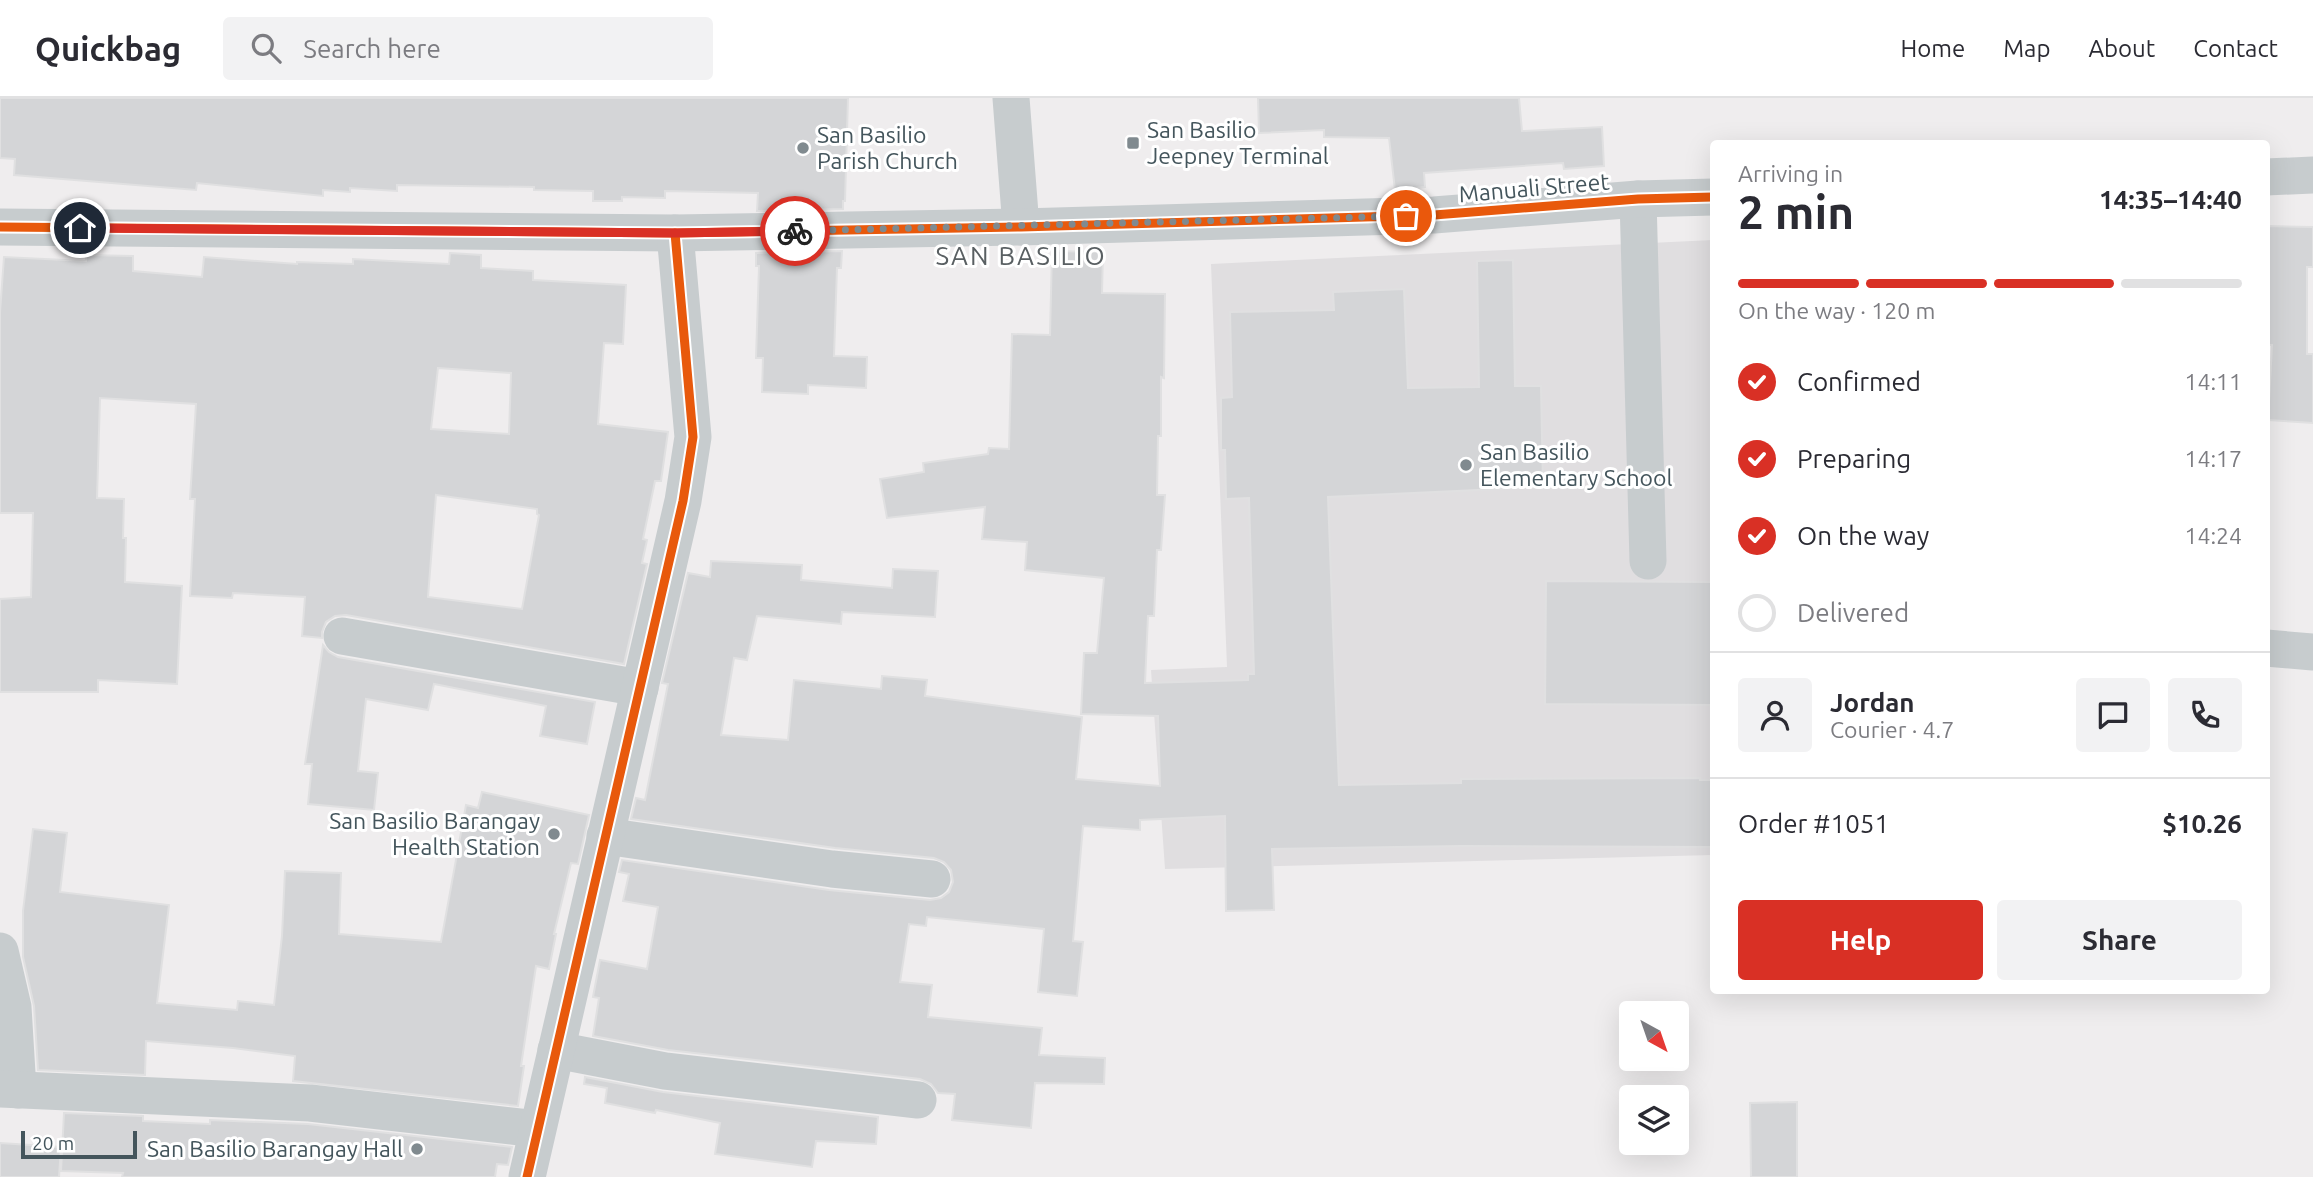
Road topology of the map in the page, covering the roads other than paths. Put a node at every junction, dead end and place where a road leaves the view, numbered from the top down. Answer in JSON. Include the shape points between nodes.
{"nodes":[{"id":1,"x":1011,"y":98,"type":"edge"},
{"id":2,"x":2313,"y":175,"type":"edge"},
{"id":3,"x":2270,"y":177,"type":"edge"},
{"id":4,"x":1710,"y":197,"type":"edge"},
{"id":5,"x":1638,"y":199,"type":"junction"},
{"id":6,"x":0,"y":227,"type":"edge"},
{"id":7,"x":1021,"y":227,"type":"junction"},
{"id":8,"x":676,"y":233,"type":"junction"},
{"id":9,"x":1648,"y":561,"type":"dead end"},
{"id":10,"x":342,"y":636,"type":"dead end"},
{"id":11,"x":2270,"y":648,"type":"edge"},
{"id":12,"x":2313,"y":652,"type":"edge"},
{"id":13,"x":639,"y":688,"type":"junction"},
{"id":14,"x":605,"y":836,"type":"junction"},
{"id":15,"x":932,"y":879,"type":"dead end"},
{"id":16,"x":0,"y":951,"type":"edge"},
{"id":17,"x":556,"y":1050,"type":"junction"},
{"id":18,"x":9,"y":1090,"type":"edge"},
{"id":19,"x":918,"y":1100,"type":"dead end"},
{"id":20,"x":537,"y":1129,"type":"junction"},
{"id":21,"x":527,"y":1177,"type":"edge"}],
"edges":[{"from":1,"to":7,"type":"street"},
{"from":2,"to":3,"type":"street"},
{"from":4,"to":5,"type":"street","name":"Manuali Street"},
{"from":5,"to":7,"type":"street","name":"Manuali Street","via":[[1434,215]]},
{"from":5,"to":9,"type":"street"},
{"from":6,"to":8,"type":"street","name":"Manuali Street"},
{"from":7,"to":8,"type":"street","name":"Manuali Street"},
{"from":8,"to":13,"type":"street","via":[[693,438],[683,501]]},
{"from":10,"to":13,"type":"street"},
{"from":11,"to":12,"type":"street"},
{"from":13,"to":14,"type":"street"},
{"from":14,"to":15,"type":"street"},
{"from":14,"to":17,"type":"street"},
{"from":16,"to":18,"type":"street","via":[[13,1007]]},
{"from":17,"to":19,"type":"street","via":[[665,1072]]},
{"from":17,"to":20,"type":"street"},
{"from":18,"to":20,"type":"street","via":[[310,1103]]},
{"from":20,"to":21,"type":"street"}]}
